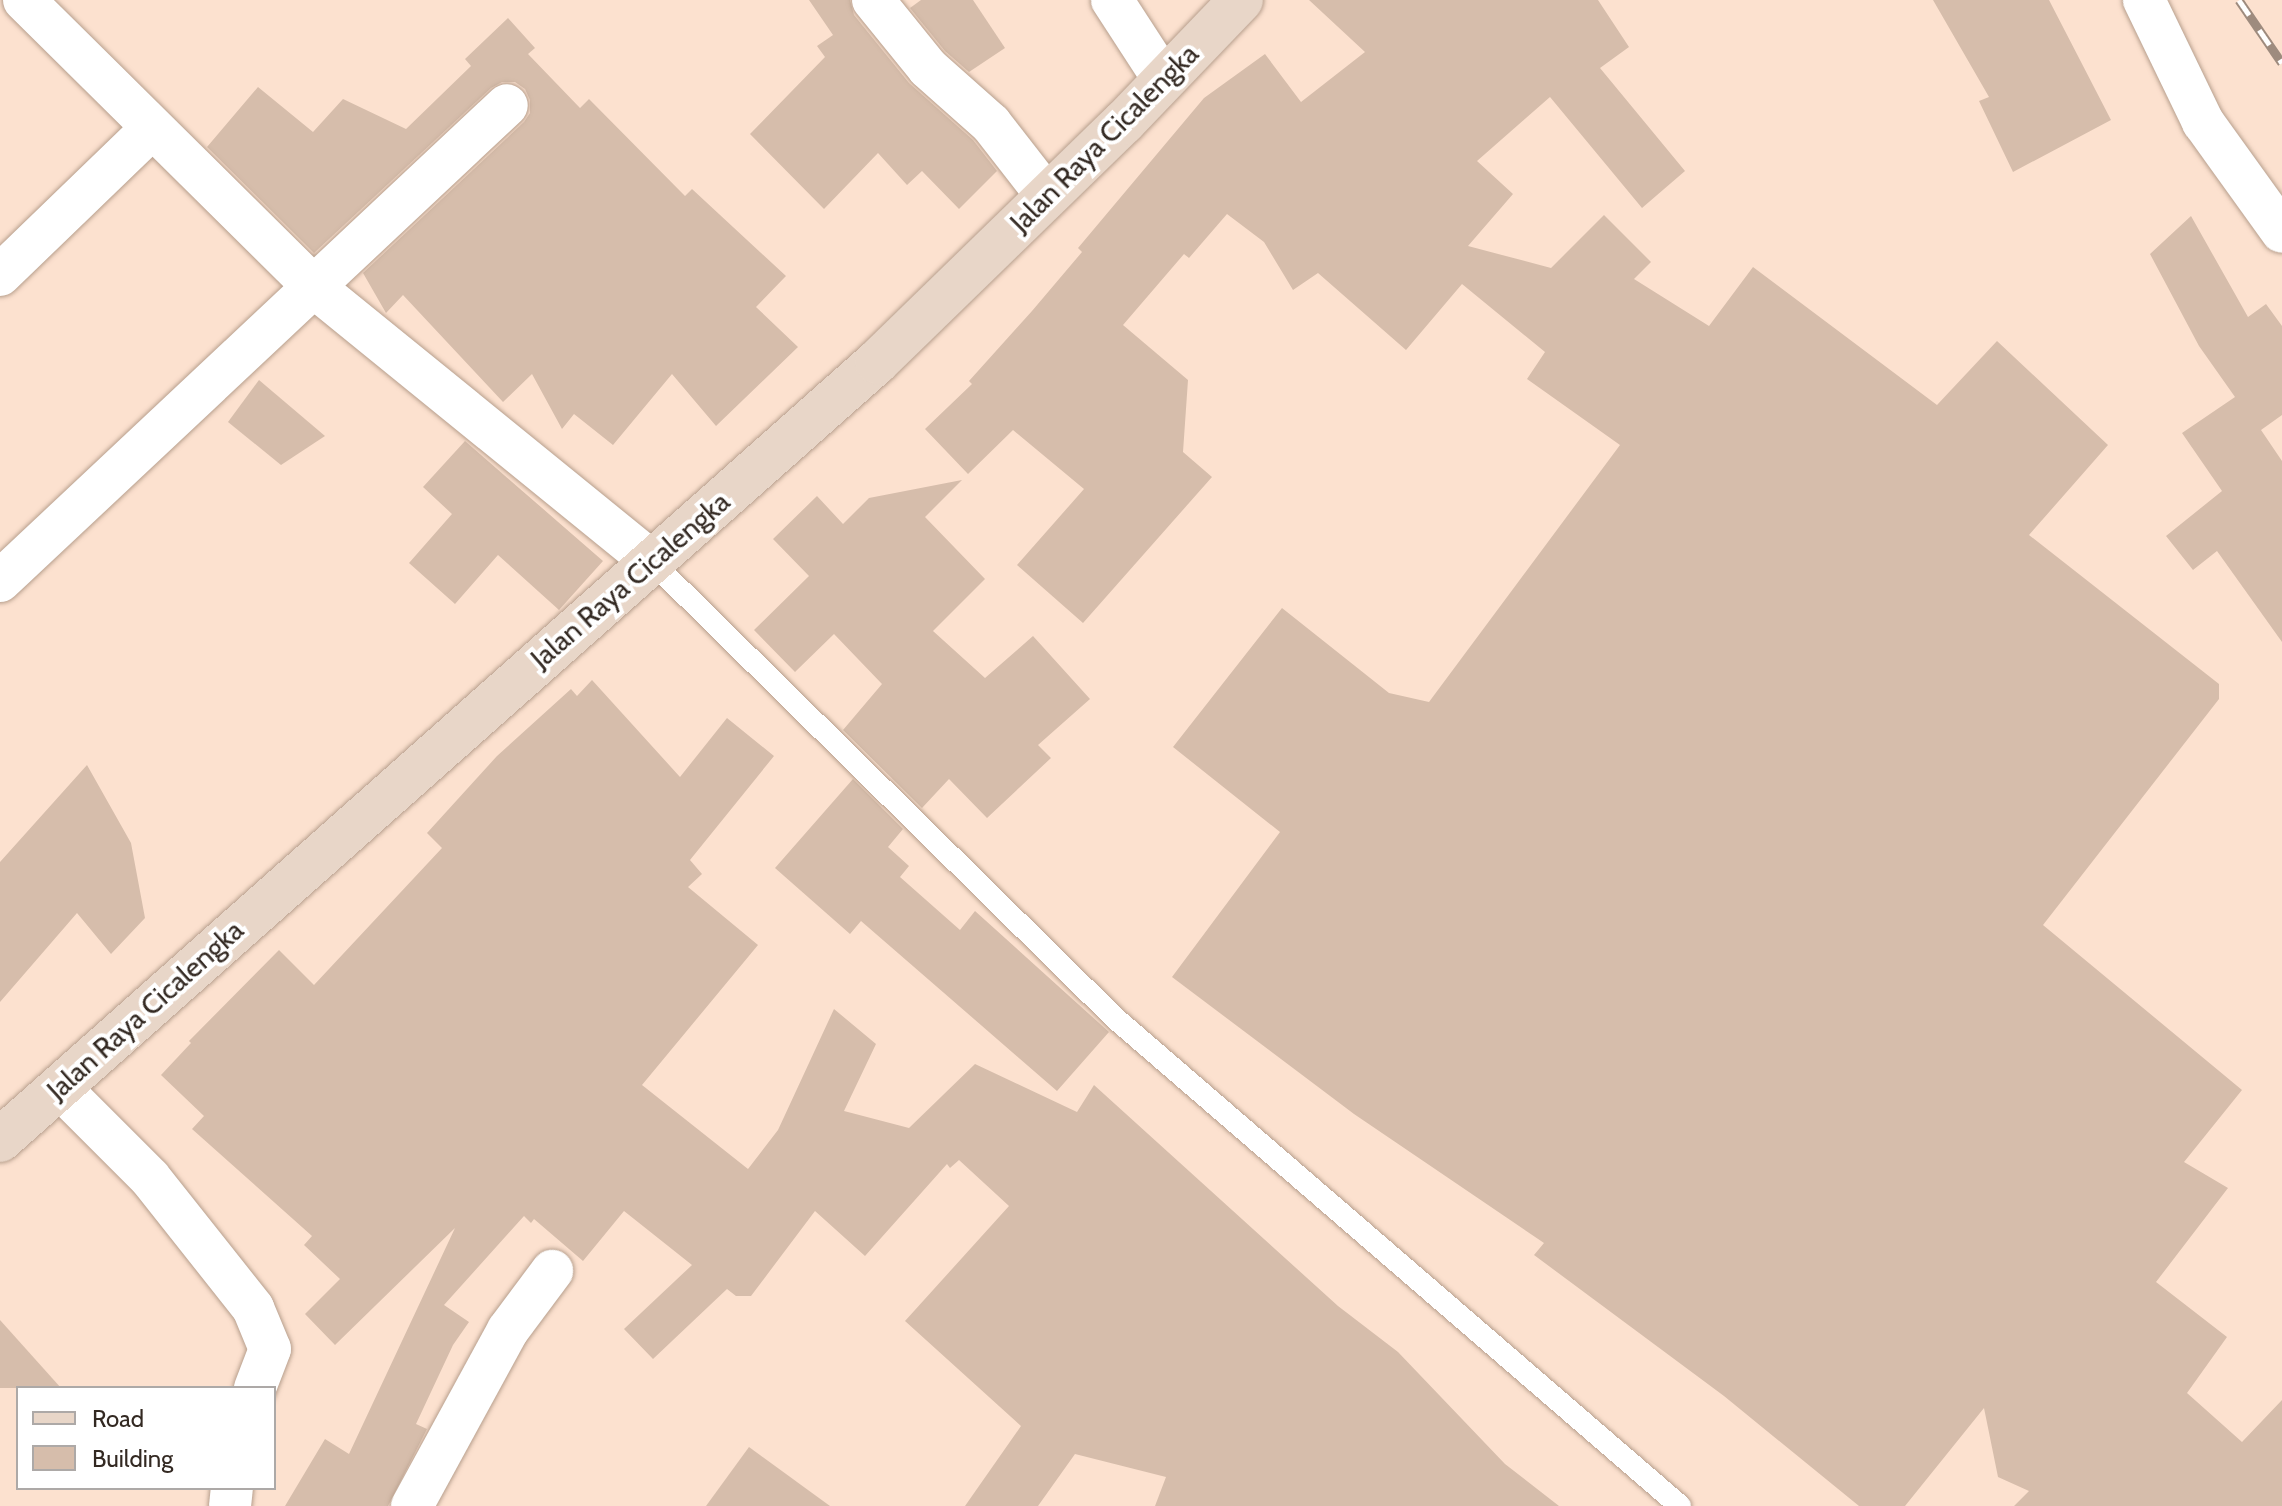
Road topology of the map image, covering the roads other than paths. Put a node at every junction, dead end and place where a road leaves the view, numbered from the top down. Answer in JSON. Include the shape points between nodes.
{"nodes":[{"id":1,"x":873,"y":0,"type":"edge"},
{"id":2,"x":1112,"y":0,"type":"edge"},
{"id":3,"x":1241,"y":0,"type":"edge"},
{"id":4,"x":2144,"y":0,"type":"edge"},
{"id":5,"x":35,"y":4,"type":"edge"},
{"id":6,"x":1164,"y":80,"type":"junction"},
{"id":7,"x":507,"y":105,"type":"dead end"},
{"id":8,"x":152,"y":128,"type":"junction"},
{"id":9,"x":1047,"y":196,"type":"junction"},
{"id":10,"x":2282,"y":232,"type":"edge"},
{"id":11,"x":0,"y":275,"type":"edge"},
{"id":12,"x":314,"y":287,"type":"junction"},
{"id":13,"x":651,"y":561,"type":"junction"},
{"id":14,"x":0,"y":581,"type":"edge"},
{"id":15,"x":60,"y":1088,"type":"junction"},
{"id":16,"x":0,"y":1140,"type":"edge"},
{"id":17,"x":552,"y":1271,"type":"dead end"},
{"id":18,"x":256,"y":1386,"type":"edge"},
{"id":19,"x":412,"y":1506,"type":"edge"},
{"id":20,"x":1680,"y":1506,"type":"edge"}],
"edges":[{"from":1,"to":9,"type":"street","via":[[928,68],[991,124]]},
{"from":2,"to":6,"type":"street"},
{"from":3,"to":6,"type":"main road","name":"Jalan Raya Cicalengka"},
{"from":4,"to":10,"type":"street","via":[[2203,122]]},
{"from":5,"to":8,"type":"street"},
{"from":6,"to":9,"type":"main road","name":"Jalan Raya Cicalengka"},
{"from":7,"to":12,"type":"street"},
{"from":8,"to":11,"type":"street"},
{"from":8,"to":12,"type":"street"},
{"from":9,"to":13,"type":"main road","name":"Jalan Raya Cicalengka","via":[[877,362]]},
{"from":12,"to":13,"type":"street"},
{"from":12,"to":14,"type":"street"},
{"from":13,"to":15,"type":"main road","name":"Jalan Raya Cicalengka"},
{"from":13,"to":20,"type":"lane","via":[[1116,1019]]},
{"from":15,"to":16,"type":"main road","name":"Jalan Raya Cicalengka"},
{"from":15,"to":18,"type":"street","via":[[150,1178],[253,1308],[270,1349]]},
{"from":17,"to":19,"type":"street","via":[[508,1330]]}]}
